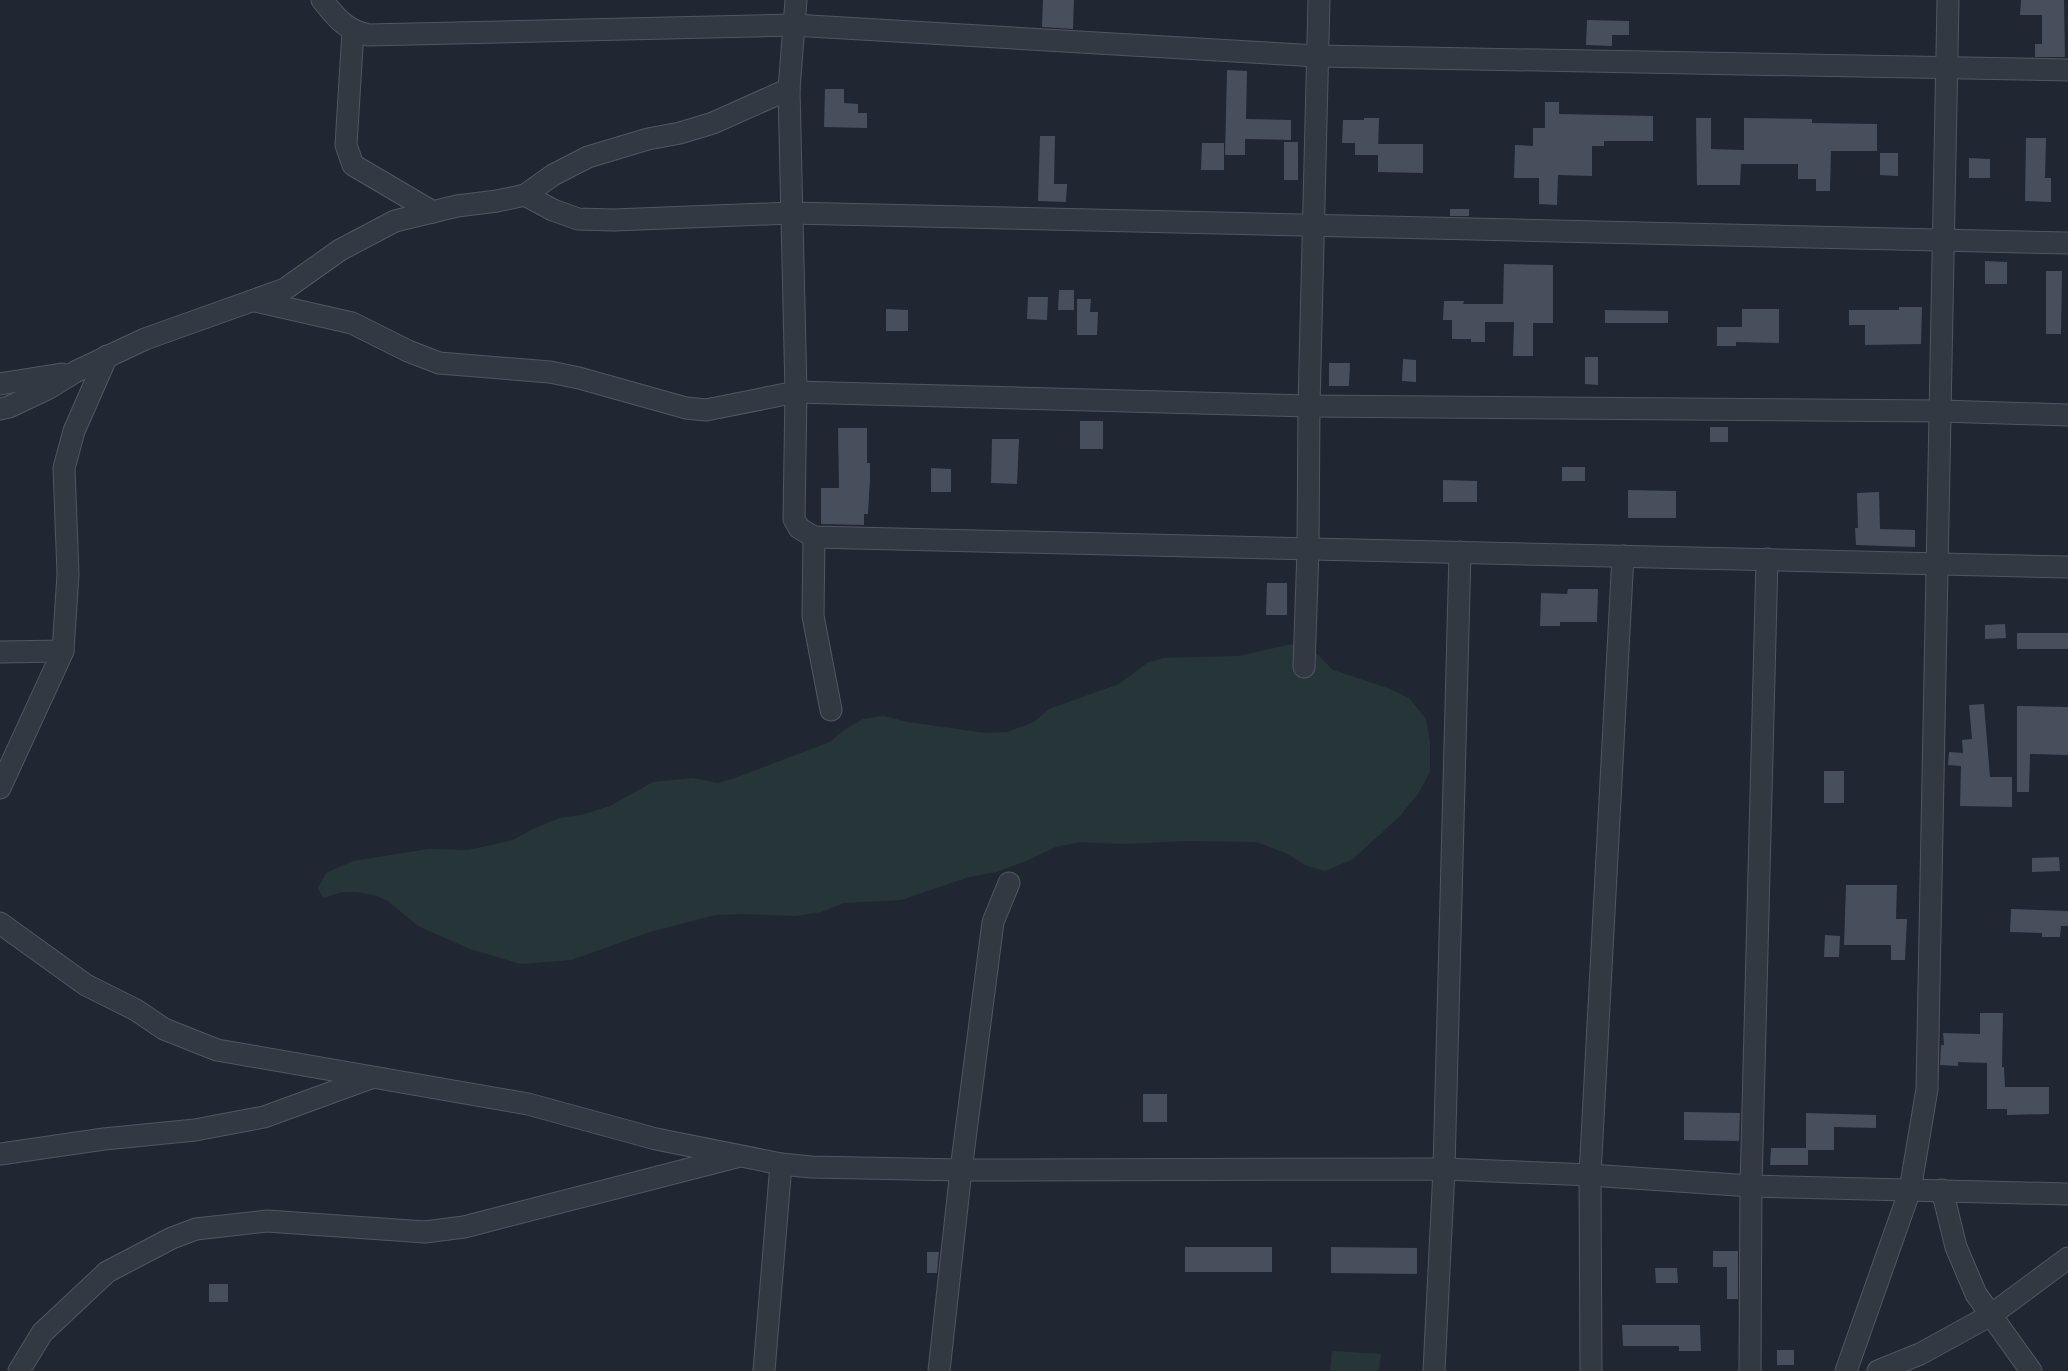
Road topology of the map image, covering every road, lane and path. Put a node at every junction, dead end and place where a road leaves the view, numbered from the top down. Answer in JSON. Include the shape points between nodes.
{"nodes":[{"id":1,"x":322,"y":0,"type":"edge"},
{"id":2,"x":796,"y":0,"type":"edge"},
{"id":3,"x":1318,"y":0,"type":"edge"},
{"id":4,"x":1948,"y":0,"type":"edge"},
{"id":5,"x":793,"y":25,"type":"junction"},
{"id":6,"x":353,"y":31,"type":"junction"},
{"id":7,"x":1318,"y":56,"type":"junction"},
{"id":8,"x":1948,"y":69,"type":"junction"},
{"id":9,"x":2068,"y":70,"type":"edge"},
{"id":10,"x":789,"y":89,"type":"junction"},
{"id":11,"x":525,"y":195,"type":"junction"},
{"id":12,"x":433,"y":212,"type":"junction"},
{"id":13,"x":791,"y":213,"type":"junction"},
{"id":14,"x":1314,"y":226,"type":"junction"},
{"id":15,"x":1944,"y":241,"type":"junction"},
{"id":16,"x":2068,"y":243,"type":"edge"},
{"id":17,"x":255,"y":301,"type":"junction"},
{"id":18,"x":107,"y":356,"type":"junction"},
{"id":19,"x":75,"y":372,"type":"junction"},
{"id":20,"x":0,"y":384,"type":"edge"},
{"id":21,"x":796,"y":392,"type":"junction"},
{"id":22,"x":1309,"y":406,"type":"junction"},
{"id":23,"x":0,"y":409,"type":"edge"},
{"id":24,"x":1941,"y":411,"type":"junction"},
{"id":25,"x":2068,"y":415,"type":"edge"},
{"id":26,"x":814,"y":537,"type":"junction"},
{"id":27,"x":1308,"y":549,"type":"junction"},
{"id":28,"x":1460,"y":552,"type":"junction"},
{"id":29,"x":1623,"y":556,"type":"junction"},
{"id":30,"x":1767,"y":560,"type":"junction"},
{"id":31,"x":1938,"y":563,"type":"junction"},
{"id":32,"x":2068,"y":567,"type":"edge"},
{"id":33,"x":0,"y":651,"type":"edge"},
{"id":34,"x":63,"y":651,"type":"junction"},
{"id":35,"x":1304,"y":667,"type":"dead end"},
{"id":36,"x":831,"y":710,"type":"dead end"},
{"id":37,"x":0,"y":788,"type":"edge"},
{"id":38,"x":1010,"y":883,"type":"dead end"},
{"id":39,"x":0,"y":923,"type":"edge"},
{"id":40,"x":374,"y":1077,"type":"junction"},
{"id":41,"x":0,"y":1154,"type":"edge"},
{"id":42,"x":742,"y":1156,"type":"junction"},
{"id":43,"x":781,"y":1164,"type":"junction"},
{"id":44,"x":1444,"y":1169,"type":"junction"},
{"id":45,"x":961,"y":1170,"type":"junction"},
{"id":46,"x":1590,"y":1174,"type":"junction"},
{"id":47,"x":1752,"y":1186,"type":"junction"},
{"id":48,"x":1910,"y":1190,"type":"junction"},
{"id":49,"x":1942,"y":1191,"type":"junction"},
{"id":50,"x":2068,"y":1194,"type":"edge"},
{"id":51,"x":2068,"y":1258,"type":"edge"},
{"id":52,"x":1991,"y":1315,"type":"junction"},
{"id":53,"x":20,"y":1371,"type":"edge"},
{"id":54,"x":764,"y":1371,"type":"edge"},
{"id":55,"x":939,"y":1371,"type":"edge"},
{"id":56,"x":1434,"y":1371,"type":"edge"},
{"id":57,"x":1591,"y":1371,"type":"edge"},
{"id":58,"x":1750,"y":1371,"type":"edge"},
{"id":59,"x":1846,"y":1371,"type":"edge"},
{"id":60,"x":1878,"y":1371,"type":"edge"},
{"id":61,"x":2031,"y":1371,"type":"edge"}],
"edges":[{"from":1,"to":6,"type":"street"},
{"from":2,"to":5,"type":"street"},
{"from":3,"to":7,"type":"street"},
{"from":4,"to":8,"type":"street"},
{"from":5,"to":6,"type":"street","via":[[368,35]]},
{"from":5,"to":7,"type":"street"},
{"from":5,"to":10,"type":"street"},
{"from":6,"to":12,"type":"street","via":[[348,155],[353,165]]},
{"from":7,"to":8,"type":"street"},
{"from":7,"to":14,"type":"street"},
{"from":8,"to":9,"type":"street"},
{"from":8,"to":15,"type":"street"},
{"from":10,"to":11,"type":"street","via":[[713,123],[588,157]]},
{"from":10,"to":13,"type":"street"},
{"from":11,"to":12,"type":"street"},
{"from":11,"to":13,"type":"street","via":[[578,219]]},
{"from":12,"to":17,"type":"street","via":[[395,221],[340,250],[285,290]]},
{"from":13,"to":14,"type":"street"},
{"from":13,"to":21,"type":"street"},
{"from":14,"to":15,"type":"street"},
{"from":14,"to":22,"type":"street"},
{"from":15,"to":16,"type":"street"},
{"from":15,"to":24,"type":"street"},
{"from":17,"to":18,"type":"street"},
{"from":17,"to":21,"type":"street","via":[[352,323],[439,363],[550,372],[686,408],[706,410]]},
{"from":18,"to":19,"type":"street"},
{"from":18,"to":34,"type":"street","via":[[74,431],[64,468],[68,574]]},
{"from":19,"to":20,"type":"street"},
{"from":19,"to":23,"type":"street"},
{"from":21,"to":22,"type":"street"},
{"from":21,"to":26,"type":"street","via":[[794,519],[799,528]]},
{"from":22,"to":24,"type":"street"},
{"from":22,"to":27,"type":"street"},
{"from":24,"to":25,"type":"street"},
{"from":24,"to":31,"type":"street"},
{"from":26,"to":27,"type":"street"},
{"from":26,"to":36,"type":"street","via":[[813,616]]},
{"from":27,"to":28,"type":"street"},
{"from":27,"to":35,"type":"street"},
{"from":28,"to":29,"type":"street"},
{"from":28,"to":44,"type":"street"},
{"from":29,"to":30,"type":"street"},
{"from":29,"to":46,"type":"street"},
{"from":30,"to":31,"type":"street"},
{"from":30,"to":47,"type":"street"},
{"from":31,"to":32,"type":"street"},
{"from":31,"to":48,"type":"street","via":[[1928,1089]]},
{"from":33,"to":34,"type":"street"},
{"from":34,"to":37,"type":"street"},
{"from":38,"to":45,"type":"street","via":[[993,922]]},
{"from":39,"to":40,"type":"street","via":[[86,985],[164,1029],[217,1050]]},
{"from":40,"to":41,"type":"street","via":[[264,1117],[195,1130]]},
{"from":40,"to":42,"type":"street","via":[[528,1104],[656,1139]]},
{"from":42,"to":43,"type":"street"},
{"from":42,"to":53,"type":"street","via":[[508,1216],[425,1232],[267,1221],[196,1229],[106,1272],[42,1333]]},
{"from":43,"to":45,"type":"street"},
{"from":43,"to":54,"type":"street"},
{"from":44,"to":45,"type":"street"},
{"from":44,"to":46,"type":"street"},
{"from":44,"to":56,"type":"street"},
{"from":45,"to":55,"type":"street"},
{"from":46,"to":47,"type":"street"},
{"from":46,"to":57,"type":"street"},
{"from":47,"to":48,"type":"street"},
{"from":47,"to":58,"type":"street"},
{"from":48,"to":49,"type":"street"},
{"from":48,"to":59,"type":"street"},
{"from":49,"to":50,"type":"street"},
{"from":49,"to":52,"type":"street","via":[[1956,1247],[1976,1294]]},
{"from":51,"to":52,"type":"street"},
{"from":52,"to":60,"type":"street","via":[[1920,1354]]},
{"from":52,"to":61,"type":"street"}]}
